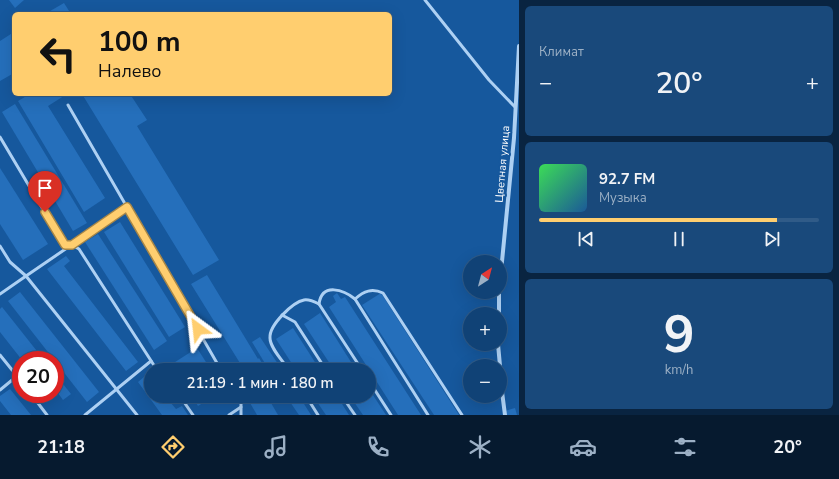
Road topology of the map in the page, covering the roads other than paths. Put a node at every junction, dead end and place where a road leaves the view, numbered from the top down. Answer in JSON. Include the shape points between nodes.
{"nodes":[{"id":1,"x":425,"y":0,"type":"edge"},
{"id":2,"x":519,"y":46,"type":"edge"},
{"id":3,"x":68,"y":105,"type":"dead end"},
{"id":4,"x":515,"y":107,"type":"junction"},
{"id":5,"x":0,"y":137,"type":"edge"},
{"id":6,"x":127,"y":207,"type":"junction"},
{"id":7,"x":72,"y":245,"type":"junction"},
{"id":8,"x":0,"y":246,"type":"edge"},
{"id":9,"x":503,"y":255,"type":"edge"},
{"id":10,"x":26,"y":276,"type":"junction"},
{"id":11,"x":0,"y":294,"type":"edge"},
{"id":12,"x":356,"y":299,"type":"junction"},
{"id":13,"x":319,"y":304,"type":"junction"},
{"id":14,"x":282,"y":315,"type":"junction"},
{"id":15,"x":1,"y":357,"type":"edge"},
{"id":16,"x":151,"y":361,"type":"joint"},
{"id":17,"x":217,"y":363,"type":"edge"},
{"id":18,"x":284,"y":363,"type":"edge"},
{"id":19,"x":321,"y":363,"type":"edge"},
{"id":20,"x":357,"y":363,"type":"edge"},
{"id":21,"x":12,"y":370,"type":"edge"},
{"id":22,"x":12,"y":380,"type":"edge"},
{"id":23,"x":0,"y":390,"type":"edge"},
{"id":24,"x":116,"y":390,"type":"junction"},
{"id":25,"x":376,"y":392,"type":"edge"},
{"id":26,"x":38,"y":403,"type":"edge"},
{"id":27,"x":185,"y":403,"type":"edge"},
{"id":28,"x":239,"y":403,"type":"edge"},
{"id":29,"x":310,"y":403,"type":"edge"},
{"id":30,"x":346,"y":403,"type":"edge"},
{"id":31,"x":503,"y":403,"type":"edge"},
{"id":32,"x":241,"y":407,"type":"junction"},
{"id":33,"x":47,"y":415,"type":"edge"},
{"id":34,"x":85,"y":415,"type":"edge"},
{"id":35,"x":136,"y":415,"type":"edge"},
{"id":36,"x":193,"y":415,"type":"edge"},
{"id":37,"x":229,"y":415,"type":"edge"},
{"id":38,"x":241,"y":415,"type":"edge"},
{"id":39,"x":318,"y":415,"type":"edge"},
{"id":40,"x":354,"y":415,"type":"edge"},
{"id":41,"x":391,"y":415,"type":"edge"},
{"id":42,"x":428,"y":415,"type":"edge"},
{"id":43,"x":462,"y":415,"type":"edge"},
{"id":44,"x":505,"y":415,"type":"edge"}],
"edges":[{"from":1,"to":4,"type":"lane","via":[[489,80]]},
{"from":2,"to":4,"type":"street","name":"Цветная улица"},
{"from":3,"to":6,"type":"lane"},
{"from":4,"to":9,"type":"street","name":"Цветная улица"},
{"from":5,"to":7,"type":"lane","via":[[60,238],[65,245]]},
{"from":6,"to":7,"type":"lane"},
{"from":6,"to":17,"type":"lane"},
{"from":7,"to":10,"type":"lane"},
{"from":7,"to":16,"type":"lane","via":[[79,249]]},
{"from":8,"to":10,"type":"lane","via":[[10,262]]},
{"from":10,"to":11,"type":"lane"},
{"from":10,"to":24,"type":"lane"},
{"from":12,"to":13,"type":"lane","via":[[334,290],[324,293]]},
{"from":12,"to":42,"type":"lane"},
{"from":12,"to":43,"type":"lane","via":[[365,292],[376,290],[383,293]]},
{"from":13,"to":14,"type":"lane","via":[[304,300]]},
{"from":13,"to":20,"type":"lane"},
{"from":14,"to":18,"type":"lane","via":[[276,321],[270,336],[271,343]]},
{"from":14,"to":19,"type":"lane","via":[[295,322]]},
{"from":15,"to":21,"type":"lane"},
{"from":16,"to":24,"type":"lane"},
{"from":22,"to":23,"type":"lane"},
{"from":24,"to":34,"type":"lane"},
{"from":24,"to":35,"type":"lane"},
{"from":25,"to":41,"type":"lane"},
{"from":26,"to":33,"type":"lane"},
{"from":27,"to":36,"type":"lane"},
{"from":28,"to":32,"type":"lane"},
{"from":29,"to":39,"type":"lane"},
{"from":30,"to":40,"type":"lane"},
{"from":31,"to":44,"type":"street"},
{"from":32,"to":37,"type":"lane"},
{"from":32,"to":38,"type":"lane"}]}
